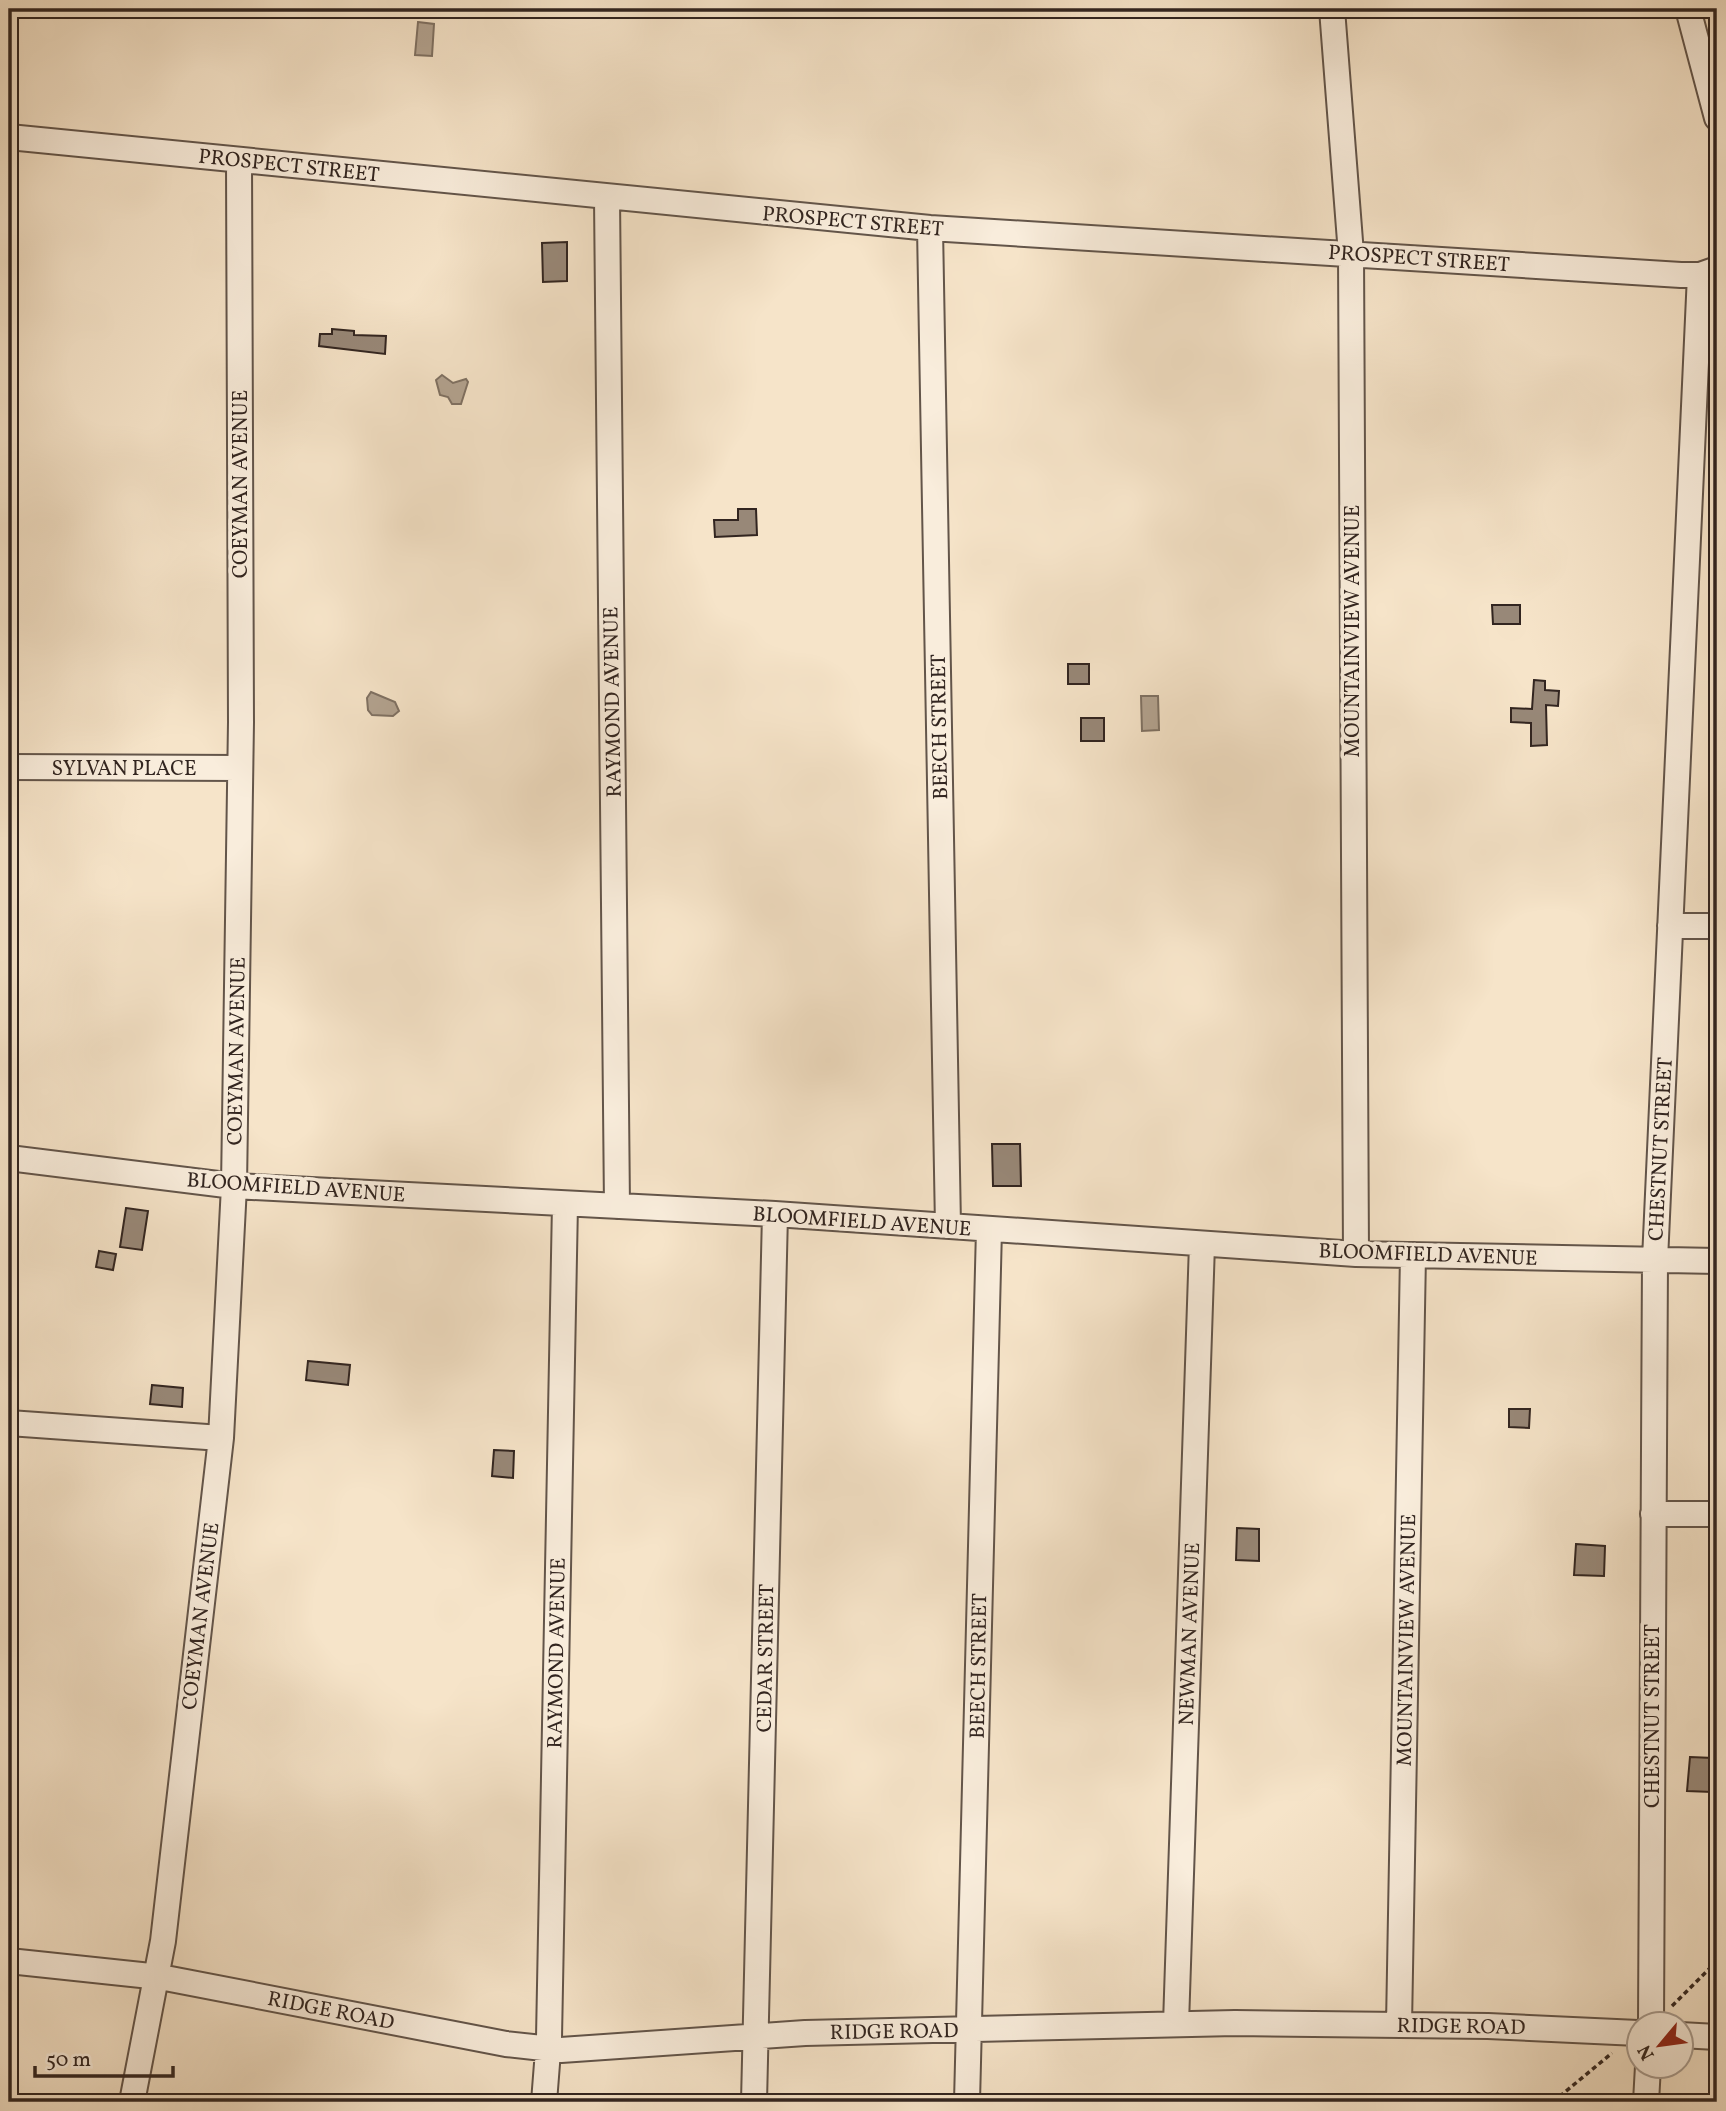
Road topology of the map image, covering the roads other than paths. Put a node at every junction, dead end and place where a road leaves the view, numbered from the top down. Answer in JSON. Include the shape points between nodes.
{"nodes":[{"id":1,"x":1332,"y":9,"type":"edge"},
{"id":2,"x":1688,"y":9,"type":"edge"},
{"id":3,"x":1717,"y":118,"type":"edge"},
{"id":4,"x":9,"y":137,"type":"edge"},
{"id":5,"x":239,"y":160,"type":"junction"},
{"id":6,"x":607,"y":198,"type":"junction"},
{"id":7,"x":930,"y":228,"type":"junction"},
{"id":8,"x":1351,"y":254,"type":"junction"},
{"id":9,"x":1709,"y":272,"type":"edge"},
{"id":10,"x":9,"y":767,"type":"edge"},
{"id":11,"x":240,"y":768,"type":"junction"},
{"id":12,"x":1670,"y":926,"type":"junction"},
{"id":13,"x":1717,"y":926,"type":"edge"},
{"id":14,"x":9,"y":1158,"type":"edge"},
{"id":15,"x":234,"y":1186,"type":"junction"},
{"id":16,"x":565,"y":1203,"type":"junction"},
{"id":17,"x":617,"y":1206,"type":"junction"},
{"id":18,"x":775,"y":1214,"type":"junction"},
{"id":19,"x":948,"y":1226,"type":"junction"},
{"id":20,"x":989,"y":1229,"type":"junction"},
{"id":21,"x":1202,"y":1244,"type":"junction"},
{"id":22,"x":1356,"y":1254,"type":"junction"},
{"id":23,"x":1413,"y":1255,"type":"junction"},
{"id":24,"x":1655,"y":1260,"type":"junction"},
{"id":25,"x":1717,"y":1261,"type":"edge"},
{"id":26,"x":9,"y":1423,"type":"edge"},
{"id":27,"x":221,"y":1438,"type":"junction"},
{"id":28,"x":1653,"y":1514,"type":"junction"},
{"id":29,"x":1717,"y":1514,"type":"edge"},
{"id":30,"x":9,"y":1961,"type":"edge"},
{"id":31,"x":156,"y":1977,"type":"junction"},
{"id":32,"x":1658,"y":2010,"type":"edge"},
{"id":33,"x":1176,"y":2024,"type":"junction"},
{"id":34,"x":1399,"y":2025,"type":"junction"},
{"id":35,"x":970,"y":2029,"type":"junction"},
{"id":36,"x":1624,"y":2032,"type":"edge"},
{"id":37,"x":1694,"y":2035,"type":"edge"},
{"id":38,"x":756,"y":2036,"type":"junction"},
{"id":39,"x":1717,"y":2036,"type":"edge"},
{"id":40,"x":548,"y":2048,"type":"junction"},
{"id":41,"x":1647,"y":2080,"type":"edge"},
{"id":42,"x":132,"y":2102,"type":"edge"},
{"id":43,"x":544,"y":2102,"type":"edge"},
{"id":44,"x":754,"y":2102,"type":"edge"},
{"id":45,"x":967,"y":2102,"type":"edge"},
{"id":46,"x":1646,"y":2102,"type":"edge"}],
"edges":[{"from":1,"to":8,"type":"street","name":"MOUNTAINVIEW AVENUE"},
{"from":2,"to":3,"type":"street"},
{"from":4,"to":5,"type":"street","name":"PROSPECT STREET"},
{"from":5,"to":6,"type":"street","name":"PROSPECT STREET"},
{"from":5,"to":11,"type":"street","name":"COEYMAN AVENUE"},
{"from":6,"to":7,"type":"street","name":"PROSPECT STREET"},
{"from":6,"to":17,"type":"street","name":"RAYMOND AVENUE"},
{"from":7,"to":8,"type":"street","name":"PROSPECT STREET"},
{"from":7,"to":19,"type":"street","name":"BEECH STREET"},
{"from":8,"to":9,"type":"street","name":"PROSPECT STREET"},
{"from":8,"to":22,"type":"street","name":"MOUNTAINVIEW AVENUE"},
{"from":9,"to":12,"type":"street","name":"CHESTNUT STREET"},
{"from":10,"to":11,"type":"street","name":"SYLVAN PLACE"},
{"from":11,"to":15,"type":"street","name":"COEYMAN AVENUE"},
{"from":12,"to":13,"type":"street"},
{"from":12,"to":24,"type":"street","name":"CHESTNUT STREET"},
{"from":14,"to":15,"type":"street","name":"BLOOMFIELD AVENUE"},
{"from":15,"to":16,"type":"street","name":"BLOOMFIELD AVENUE"},
{"from":15,"to":27,"type":"street","name":"COEYMAN AVENUE"},
{"from":16,"to":17,"type":"street","name":"BLOOMFIELD AVENUE"},
{"from":16,"to":40,"type":"street","name":"RAYMOND AVENUE"},
{"from":17,"to":18,"type":"street","name":"BLOOMFIELD AVENUE"},
{"from":18,"to":19,"type":"street","name":"BLOOMFIELD AVENUE"},
{"from":18,"to":38,"type":"street","name":"CEDAR STREET"},
{"from":19,"to":20,"type":"street","name":"BLOOMFIELD AVENUE"},
{"from":20,"to":21,"type":"street","name":"BLOOMFIELD AVENUE"},
{"from":20,"to":35,"type":"street","name":"BEECH STREET"},
{"from":21,"to":22,"type":"street","name":"BLOOMFIELD AVENUE"},
{"from":21,"to":33,"type":"street","name":"NEWMAN AVENUE"},
{"from":22,"to":23,"type":"street","name":"BLOOMFIELD AVENUE"},
{"from":23,"to":24,"type":"street","name":"BLOOMFIELD AVENUE"},
{"from":23,"to":34,"type":"street","name":"MOUNTAINVIEW AVENUE"},
{"from":24,"to":25,"type":"street","name":"BLOOMFIELD AVENUE"},
{"from":24,"to":28,"type":"street","name":"CHESTNUT STREET"},
{"from":26,"to":27,"type":"street"},
{"from":27,"to":31,"type":"street","name":"COEYMAN AVENUE"},
{"from":28,"to":29,"type":"street"},
{"from":28,"to":32,"type":"street","name":"CHESTNUT STREET"},
{"from":30,"to":31,"type":"street","name":"RIDGE ROAD"},
{"from":31,"to":40,"type":"street","name":"RIDGE ROAD","via":[[506,2044]]},
{"from":31,"to":42,"type":"street","name":"COEYMAN AVENUE"},
{"from":33,"to":34,"type":"street","name":"RIDGE ROAD"},
{"from":33,"to":35,"type":"street","name":"RIDGE ROAD"},
{"from":34,"to":36,"type":"street","name":"RIDGE ROAD"},
{"from":35,"to":38,"type":"street","name":"RIDGE ROAD"},
{"from":35,"to":45,"type":"street","name":"BEECH STREET"},
{"from":37,"to":39,"type":"street"},
{"from":38,"to":40,"type":"street","name":"RIDGE ROAD"},
{"from":38,"to":44,"type":"street","name":"CEDAR STREET"},
{"from":40,"to":43,"type":"street","name":"RAYMOND AVENUE"},
{"from":41,"to":46,"type":"street"}]}
